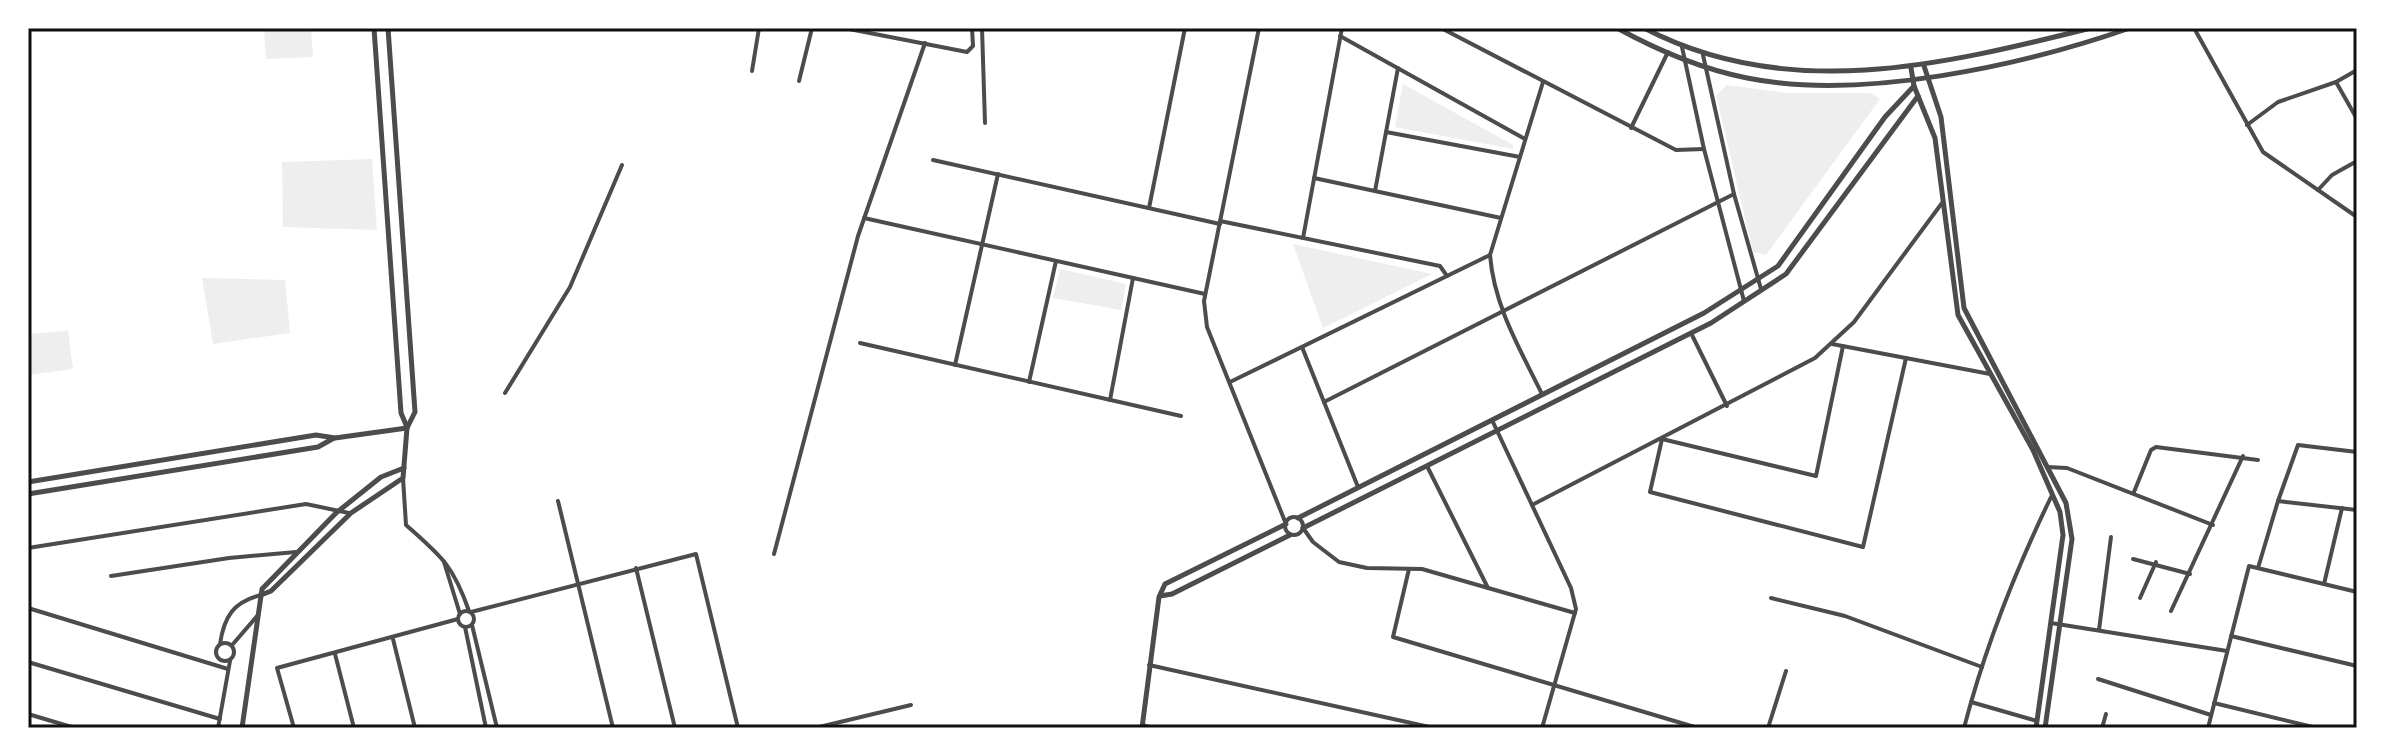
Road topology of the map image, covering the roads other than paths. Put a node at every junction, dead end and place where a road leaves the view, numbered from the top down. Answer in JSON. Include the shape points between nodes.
{"nodes":[{"id":1,"x":374,"y":28,"type":"edge"},
{"id":2,"x":388,"y":28,"type":"edge"},
{"id":3,"x":759,"y":28,"type":"edge"},
{"id":4,"x":812,"y":28,"type":"edge"},
{"id":5,"x":844,"y":28,"type":"edge"},
{"id":6,"x":972,"y":28,"type":"edge"},
{"id":7,"x":982,"y":28,"type":"edge"},
{"id":8,"x":1185,"y":28,"type":"edge"},
{"id":9,"x":1259,"y":28,"type":"edge"},
{"id":10,"x":1342,"y":28,"type":"edge"},
{"id":11,"x":1441,"y":28,"type":"edge"},
{"id":12,"x":1617,"y":28,"type":"edge"},
{"id":13,"x":1644,"y":28,"type":"edge"},
{"id":14,"x":2091,"y":28,"type":"edge"},
{"id":15,"x":2130,"y":28,"type":"edge"},
{"id":16,"x":2194,"y":28,"type":"edge"},
{"id":17,"x":1340,"y":36,"type":"junction"},
{"id":18,"x":925,"y":43,"type":"junction"},
{"id":19,"x":1682,"y":47,"type":"junction"},
{"id":20,"x":1668,"y":52,"type":"junction"},
{"id":21,"x":1703,"y":55,"type":"junction"},
{"id":22,"x":1684,"y":58,"type":"junction"},
{"id":23,"x":1706,"y":65,"type":"junction"},
{"id":24,"x":1924,"y":66,"type":"junction"},
{"id":25,"x":1398,"y":68,"type":"junction"},
{"id":26,"x":1911,"y":68,"type":"junction"},
{"id":27,"x":2357,"y":70,"type":"edge"},
{"id":28,"x":752,"y":71,"type":"dead end"},
{"id":29,"x":1929,"y":78,"type":"junction"},
{"id":30,"x":799,"y":81,"type":"dead end"},
{"id":31,"x":1543,"y":82,"type":"junction"},
{"id":32,"x":1913,"y":82,"type":"junction"},
{"id":33,"x":2336,"y":82,"type":"junction"},
{"id":34,"x":1918,"y":96,"type":"junction"},
{"id":35,"x":1941,"y":117,"type":"junction"},
{"id":36,"x":2357,"y":119,"type":"edge"},
{"id":37,"x":1928,"y":120,"type":"junction"},
{"id":38,"x":380,"y":122,"type":"junction"},
{"id":39,"x":394,"y":123,"type":"junction"},
{"id":40,"x":985,"y":123,"type":"dead end"},
{"id":41,"x":2247,"y":125,"type":"junction"},
{"id":42,"x":1631,"y":128,"type":"junction"},
{"id":43,"x":1386,"y":132,"type":"junction"},
{"id":44,"x":1525,"y":139,"type":"junction"},
{"id":45,"x":1704,"y":149,"type":"junction"},
{"id":46,"x":1520,"y":157,"type":"junction"},
{"id":47,"x":933,"y":160,"type":"dead end"},
{"id":48,"x":2357,"y":161,"type":"edge"},
{"id":49,"x":622,"y":165,"type":"dead end"},
{"id":50,"x":998,"y":174,"type":"junction"},
{"id":51,"x":1314,"y":178,"type":"junction"},
{"id":52,"x":2318,"y":190,"type":"junction"},
{"id":53,"x":1375,"y":191,"type":"junction"},
{"id":54,"x":1734,"y":194,"type":"junction"},
{"id":55,"x":1717,"y":200,"type":"junction"},
{"id":56,"x":1942,"y":203,"type":"junction"},
{"id":57,"x":1149,"y":208,"type":"junction"},
{"id":58,"x":2357,"y":217,"type":"edge"},
{"id":59,"x":864,"y":218,"type":"junction"},
{"id":60,"x":1501,"y":218,"type":"junction"},
{"id":61,"x":1220,"y":222,"type":"junction"},
{"id":62,"x":1303,"y":238,"type":"junction"},
{"id":63,"x":982,"y":244,"type":"junction"},
{"id":64,"x":1490,"y":255,"type":"junction"},
{"id":65,"x":1056,"y":261,"type":"junction"},
{"id":66,"x":1447,"y":276,"type":"junction"},
{"id":67,"x":1133,"y":278,"type":"junction"},
{"id":68,"x":1757,"y":279,"type":"junction"},
{"id":69,"x":1741,"y":288,"type":"junction"},
{"id":70,"x":1761,"y":290,"type":"junction"},
{"id":71,"x":1960,"y":292,"type":"junction"},
{"id":72,"x":1206,"y":294,"type":"junction"},
{"id":73,"x":1953,"y":294,"type":"junction"},
{"id":74,"x":1744,"y":301,"type":"junction"},
{"id":75,"x":1502,"y":312,"type":"junction"},
{"id":76,"x":1691,"y":333,"type":"junction"},
{"id":77,"x":860,"y":343,"type":"dead end"},
{"id":78,"x":1830,"y":344,"type":"junction"},
{"id":79,"x":1843,"y":346,"type":"junction"},
{"id":80,"x":1302,"y":347,"type":"junction"},
{"id":81,"x":1906,"y":358,"type":"junction"},
{"id":82,"x":955,"y":365,"type":"junction"},
{"id":83,"x":1990,"y":374,"type":"junction"},
{"id":84,"x":1029,"y":382,"type":"junction"},
{"id":85,"x":1230,"y":382,"type":"junction"},
{"id":86,"x":505,"y":393,"type":"dead end"},
{"id":87,"x":1542,"y":394,"type":"junction"},
{"id":88,"x":1110,"y":400,"type":"junction"},
{"id":89,"x":1324,"y":402,"type":"junction"},
{"id":90,"x":1727,"y":406,"type":"junction"},
{"id":91,"x":2017,"y":406,"type":"junction"},
{"id":92,"x":2011,"y":410,"type":"junction"},
{"id":93,"x":1181,"y":416,"type":"dead end"},
{"id":94,"x":1492,"y":420,"type":"junction"},
{"id":95,"x":407,"y":428,"type":"junction"},
{"id":96,"x":1497,"y":431,"type":"junction"},
{"id":97,"x":335,"y":438,"type":"junction"},
{"id":98,"x":1662,"y":439,"type":"junction"},
{"id":99,"x":2357,"y":452,"type":"edge"},
{"id":100,"x":2243,"y":456,"type":"junction"},
{"id":101,"x":2258,"y":460,"type":"dead end"},
{"id":102,"x":1427,"y":466,"type":"junction"},
{"id":103,"x":2041,"y":467,"type":"junction"},
{"id":104,"x":2050,"y":467,"type":"junction"},
{"id":105,"x":404,"y":468,"type":"junction"},
{"id":106,"x":403,"y":478,"type":"junction"},
{"id":107,"x":28,"y":482,"type":"edge"},
{"id":108,"x":1358,"y":487,"type":"junction"},
{"id":109,"x":2053,"y":492,"type":"junction"},
{"id":110,"x":2134,"y":492,"type":"junction"},
{"id":111,"x":28,"y":494,"type":"edge"},
{"id":112,"x":558,"y":501,"type":"dead end"},
{"id":113,"x":2278,"y":501,"type":"junction"},
{"id":114,"x":1532,"y":505,"type":"junction"},
{"id":115,"x":2342,"y":508,"type":"junction"},
{"id":116,"x":2357,"y":510,"type":"edge"},
{"id":117,"x":336,"y":513,"type":"junction"},
{"id":118,"x":351,"y":513,"type":"junction"},
{"id":119,"x":1298,"y":518,"type":"junction"},
{"id":120,"x":1286,"y":524,"type":"junction"},
{"id":121,"x":2213,"y":525,"type":"junction"},
{"id":122,"x":1303,"y":528,"type":"junction"},
{"id":123,"x":1290,"y":535,"type":"junction"},
{"id":124,"x":2111,"y":537,"type":"dead end"},
{"id":125,"x":28,"y":548,"type":"edge"},
{"id":126,"x":296,"y":552,"type":"junction"},
{"id":127,"x":774,"y":554,"type":"dead end"},
{"id":128,"x":443,"y":556,"type":"junction"},
{"id":129,"x":2133,"y":559,"type":"dead end"},
{"id":130,"x":2156,"y":562,"type":"junction"},
{"id":131,"x":636,"y":568,"type":"junction"},
{"id":132,"x":1409,"y":569,"type":"junction"},
{"id":133,"x":2258,"y":569,"type":"junction"},
{"id":134,"x":2190,"y":574,"type":"junction"},
{"id":135,"x":111,"y":576,"type":"dead end"},
{"id":136,"x":578,"y":583,"type":"junction"},
{"id":137,"x":2324,"y":584,"type":"junction"},
{"id":138,"x":1488,"y":588,"type":"junction"},
{"id":139,"x":2357,"y":592,"type":"edge"},
{"id":140,"x":261,"y":595,"type":"junction"},
{"id":141,"x":1159,"y":597,"type":"junction"},
{"id":142,"x":1771,"y":598,"type":"dead end"},
{"id":143,"x":2140,"y":598,"type":"dead end"},
{"id":144,"x":28,"y":608,"type":"edge"},
{"id":145,"x":2171,"y":611,"type":"dead end"},
{"id":146,"x":470,"y":612,"type":"junction"},
{"id":147,"x":260,"y":613,"type":"junction"},
{"id":148,"x":1575,"y":613,"type":"junction"},
{"id":149,"x":459,"y":617,"type":"junction"},
{"id":150,"x":2051,"y":623,"type":"junction"},
{"id":151,"x":2059,"y":624,"type":"junction"},
{"id":152,"x":472,"y":625,"type":"junction"},
{"id":153,"x":465,"y":627,"type":"junction"},
{"id":154,"x":2099,"y":630,"type":"junction"},
{"id":155,"x":2231,"y":636,"type":"junction"},
{"id":156,"x":393,"y":639,"type":"junction"},
{"id":157,"x":220,"y":644,"type":"junction"},
{"id":158,"x":232,"y":645,"type":"junction"},
{"id":159,"x":2227,"y":651,"type":"junction"},
{"id":160,"x":335,"y":654,"type":"junction"},
{"id":161,"x":230,"y":661,"type":"junction"},
{"id":162,"x":28,"y":662,"type":"edge"},
{"id":163,"x":1149,"y":665,"type":"junction"},
{"id":164,"x":2357,"y":666,"type":"edge"},
{"id":165,"x":1982,"y":667,"type":"junction"},
{"id":166,"x":228,"y":669,"type":"junction"},
{"id":167,"x":1786,"y":671,"type":"dead end"},
{"id":168,"x":2098,"y":679,"type":"dead end"},
{"id":169,"x":1554,"y":686,"type":"junction"},
{"id":170,"x":1971,"y":702,"type":"junction"},
{"id":171,"x":2214,"y":703,"type":"junction"},
{"id":172,"x":911,"y":705,"type":"dead end"},
{"id":173,"x":28,"y":714,"type":"edge"},
{"id":174,"x":2106,"y":714,"type":"dead end"},
{"id":175,"x":2211,"y":715,"type":"junction"},
{"id":176,"x":220,"y":719,"type":"junction"},
{"id":177,"x":1403,"y":721,"type":"junction"},
{"id":178,"x":2037,"y":725,"type":"edge"},
{"id":179,"x":1142,"y":726,"type":"edge"},
{"id":180,"x":75,"y":728,"type":"edge"},
{"id":181,"x":218,"y":728,"type":"edge"},
{"id":182,"x":242,"y":728,"type":"edge"},
{"id":183,"x":294,"y":728,"type":"edge"},
{"id":184,"x":354,"y":728,"type":"edge"},
{"id":185,"x":415,"y":728,"type":"edge"},
{"id":186,"x":486,"y":728,"type":"edge"},
{"id":187,"x":497,"y":728,"type":"edge"},
{"id":188,"x":613,"y":728,"type":"edge"},
{"id":189,"x":675,"y":728,"type":"edge"},
{"id":190,"x":738,"y":728,"type":"edge"},
{"id":191,"x":815,"y":728,"type":"edge"},
{"id":192,"x":1153,"y":728,"type":"edge"},
{"id":193,"x":1402,"y":728,"type":"edge"},
{"id":194,"x":1434,"y":728,"type":"edge"},
{"id":195,"x":1542,"y":728,"type":"edge"},
{"id":196,"x":1698,"y":728,"type":"edge"},
{"id":197,"x":1768,"y":728,"type":"edge"},
{"id":198,"x":1964,"y":728,"type":"edge"},
{"id":199,"x":2045,"y":728,"type":"edge"},
{"id":200,"x":2102,"y":728,"type":"edge"},
{"id":201,"x":2208,"y":728,"type":"edge"},
{"id":202,"x":2317,"y":728,"type":"edge"}],
"edges":[{"from":1,"to":38,"type":"street"},
{"from":2,"to":39,"type":"street"},
{"from":3,"to":28,"type":"street"},
{"from":4,"to":30,"type":"street"},
{"from":5,"to":18,"type":"street"},
{"from":6,"to":18,"type":"street","via":[[973,46],[967,52]]},
{"from":7,"to":40,"type":"street"},
{"from":8,"to":57,"type":"street"},
{"from":9,"to":61,"type":"street"},
{"from":10,"to":17,"type":"street"},
{"from":11,"to":31,"type":"street"},
{"from":12,"to":20,"type":"street"},
{"from":13,"to":19,"type":"street"},
{"from":14,"to":24,"type":"street"},
{"from":15,"to":29,"type":"street","via":[[2006,64]]},
{"from":16,"to":41,"type":"street"},
{"from":17,"to":25,"type":"street"},
{"from":17,"to":51,"type":"street"},
{"from":18,"to":59,"type":"street"},
{"from":19,"to":21,"type":"street"},
{"from":19,"to":22,"type":"street"},
{"from":20,"to":22,"type":"street"},
{"from":20,"to":42,"type":"street"},
{"from":21,"to":23,"type":"street"},
{"from":21,"to":26,"type":"street","via":[[1778,70]]},
{"from":22,"to":23,"type":"street"},
{"from":22,"to":45,"type":"street"},
{"from":23,"to":32,"type":"street","via":[[1748,79],[1787,83]]},
{"from":23,"to":54,"type":"street"},
{"from":24,"to":26,"type":"street"},
{"from":24,"to":29,"type":"street"},
{"from":25,"to":43,"type":"street"},
{"from":25,"to":44,"type":"street"},
{"from":26,"to":32,"type":"street"},
{"from":27,"to":33,"type":"street"},
{"from":29,"to":32,"type":"street"},
{"from":29,"to":35,"type":"street"},
{"from":31,"to":42,"type":"street"},
{"from":31,"to":44,"type":"street"},
{"from":32,"to":34,"type":"street"},
{"from":32,"to":68,"type":"street","via":[[1778,266]]},
{"from":33,"to":36,"type":"street"},
{"from":33,"to":41,"type":"street","via":[[2278,102]]},
{"from":34,"to":37,"type":"street"},
{"from":34,"to":70,"type":"street","via":[[1786,274]]},
{"from":35,"to":37,"type":"street"},
{"from":35,"to":71,"type":"street"},
{"from":37,"to":56,"type":"street"},
{"from":38,"to":39,"type":"street"},
{"from":38,"to":95,"type":"street","via":[[401,413]]},
{"from":39,"to":95,"type":"street","via":[[415,412]]},
{"from":41,"to":52,"type":"street","via":[[2263,152]]},
{"from":42,"to":45,"type":"street","via":[[1676,150]]},
{"from":43,"to":46,"type":"street"},
{"from":43,"to":53,"type":"street"},
{"from":44,"to":46,"type":"street"},
{"from":45,"to":55,"type":"street"},
{"from":46,"to":60,"type":"street"},
{"from":47,"to":50,"type":"street"},
{"from":48,"to":52,"type":"street"},
{"from":49,"to":86,"type":"street","via":[[570,287]]},
{"from":50,"to":57,"type":"street"},
{"from":50,"to":63,"type":"street"},
{"from":51,"to":53,"type":"street"},
{"from":51,"to":62,"type":"street"},
{"from":52,"to":58,"type":"street"},
{"from":53,"to":60,"type":"street"},
{"from":54,"to":55,"type":"street"},
{"from":54,"to":68,"type":"street"},
{"from":55,"to":69,"type":"street"},
{"from":55,"to":75,"type":"street"},
{"from":56,"to":73,"type":"street"},
{"from":56,"to":78,"type":"street","via":[[1854,322]]},
{"from":57,"to":61,"type":"street"},
{"from":59,"to":63,"type":"street"},
{"from":59,"to":127,"type":"street"},
{"from":60,"to":64,"type":"street"},
{"from":61,"to":62,"type":"street"},
{"from":61,"to":72,"type":"street"},
{"from":62,"to":66,"type":"street","via":[[1440,266]]},
{"from":63,"to":65,"type":"street"},
{"from":63,"to":82,"type":"street"},
{"from":64,"to":66,"type":"street"},
{"from":64,"to":75,"type":"street"},
{"from":65,"to":67,"type":"street"},
{"from":65,"to":84,"type":"street"},
{"from":66,"to":80,"type":"street"},
{"from":67,"to":72,"type":"street"},
{"from":67,"to":88,"type":"street"},
{"from":68,"to":69,"type":"street"},
{"from":68,"to":70,"type":"street"},
{"from":69,"to":74,"type":"street"},
{"from":69,"to":87,"type":"street","via":[[1704,313]]},
{"from":70,"to":74,"type":"street"},
{"from":71,"to":73,"type":"street"},
{"from":71,"to":91,"type":"street"},
{"from":72,"to":85,"type":"street","via":[[1207,327]]},
{"from":73,"to":83,"type":"street","via":[[1958,315]]},
{"from":74,"to":76,"type":"street"},
{"from":75,"to":87,"type":"street"},
{"from":75,"to":89,"type":"street"},
{"from":76,"to":90,"type":"street"},
{"from":76,"to":96,"type":"street"},
{"from":77,"to":82,"type":"street"},
{"from":78,"to":79,"type":"street"},
{"from":78,"to":90,"type":"street","via":[[1782,378]]},
{"from":79,"to":81,"type":"street"},
{"from":79,"to":98,"type":"street","via":[[1816,476]]},
{"from":80,"to":85,"type":"street"},
{"from":80,"to":89,"type":"street"},
{"from":81,"to":83,"type":"street"},
{"from":81,"to":98,"type":"street","via":[[1863,547],[1650,492]]},
{"from":82,"to":84,"type":"street"},
{"from":83,"to":92,"type":"street"},
{"from":84,"to":88,"type":"street"},
{"from":85,"to":120,"type":"street"},
{"from":87,"to":94,"type":"street"},
{"from":88,"to":93,"type":"street"},
{"from":89,"to":108,"type":"street"},
{"from":90,"to":98,"type":"street"},
{"from":91,"to":92,"type":"street"},
{"from":91,"to":104,"type":"street"},
{"from":92,"to":103,"type":"street"},
{"from":94,"to":96,"type":"street"},
{"from":94,"to":108,"type":"street"},
{"from":95,"to":97,"type":"street"},
{"from":95,"to":105,"type":"street"},
{"from":96,"to":102,"type":"street"},
{"from":96,"to":114,"type":"street"},
{"from":97,"to":107,"type":"street","via":[[316,435]]},
{"from":97,"to":111,"type":"street","via":[[318,447]]},
{"from":98,"to":114,"type":"street"},
{"from":99,"to":113,"type":"street","via":[[2298,445]]},
{"from":100,"to":101,"type":"street"},
{"from":100,"to":110,"type":"street","via":[[2156,447]]},
{"from":100,"to":121,"type":"street"},
{"from":102,"to":122,"type":"street"},
{"from":102,"to":138,"type":"street"},
{"from":103,"to":104,"type":"street"},
{"from":103,"to":109,"type":"street"},
{"from":104,"to":110,"type":"street"},
{"from":104,"to":151,"type":"street","via":[[2066,503],[2072,539]]},
{"from":105,"to":106,"type":"street"},
{"from":105,"to":117,"type":"street","via":[[381,477]]},
{"from":106,"to":118,"type":"street"},
{"from":106,"to":128,"type":"street","via":[[406,525]]},
{"from":108,"to":119,"type":"street"},
{"from":109,"to":150,"type":"street","via":[[2063,535]]},
{"from":109,"to":165,"type":"street","via":[[2021,558]]},
{"from":110,"to":121,"type":"street"},
{"from":112,"to":136,"type":"street"},
{"from":113,"to":115,"type":"street"},
{"from":113,"to":133,"type":"street"},
{"from":114,"to":148,"type":"street","via":[[1571,588]]},
{"from":115,"to":116,"type":"street"},
{"from":115,"to":137,"type":"street"},
{"from":117,"to":118,"type":"street"},
{"from":117,"to":125,"type":"street","via":[[306,504]]},
{"from":117,"to":126,"type":"street"},
{"from":118,"to":140,"type":"street"},
{"from":119,"to":120,"type":"street"},
{"from":119,"to":122,"type":"street"},
{"from":120,"to":123,"type":"street"},
{"from":120,"to":141,"type":"street","via":[[1165,584]]},
{"from":121,"to":134,"type":"street"},
{"from":122,"to":123,"type":"street"},
{"from":122,"to":132,"type":"street","via":[[1339,562]]},
{"from":123,"to":141,"type":"street"},
{"from":124,"to":154,"type":"street"},
{"from":126,"to":135,"type":"street"},
{"from":126,"to":140,"type":"street"},
{"from":128,"to":146,"type":"street"},
{"from":128,"to":149,"type":"street"},
{"from":129,"to":130,"type":"street"},
{"from":130,"to":134,"type":"street"},
{"from":130,"to":143,"type":"street"},
{"from":131,"to":136,"type":"street"},
{"from":131,"to":189,"type":"street"},
{"from":131,"to":190,"type":"street","via":[[696,554]]},
{"from":132,"to":138,"type":"street"},
{"from":132,"to":169,"type":"street","via":[[1393,637]]},
{"from":133,"to":137,"type":"street"},
{"from":133,"to":155,"type":"street","via":[[2249,566]]},
{"from":134,"to":145,"type":"street"},
{"from":136,"to":146,"type":"street"},
{"from":136,"to":188,"type":"street"},
{"from":137,"to":139,"type":"street"},
{"from":138,"to":148,"type":"street"},
{"from":140,"to":147,"type":"street"},
{"from":140,"to":157,"type":"street","via":[[244,599],[224,619]]},
{"from":141,"to":163,"type":"street"},
{"from":142,"to":165,"type":"street","via":[[1845,616]]},
{"from":144,"to":166,"type":"street"},
{"from":146,"to":149,"type":"street"},
{"from":146,"to":152,"type":"street"},
{"from":147,"to":158,"type":"street"},
{"from":147,"to":182,"type":"street"},
{"from":148,"to":169,"type":"street"},
{"from":149,"to":153,"type":"street"},
{"from":149,"to":156,"type":"street"},
{"from":150,"to":151,"type":"street"},
{"from":150,"to":178,"type":"street"},
{"from":151,"to":154,"type":"street"},
{"from":151,"to":199,"type":"street"},
{"from":152,"to":153,"type":"street"},
{"from":152,"to":187,"type":"street"},
{"from":153,"to":186,"type":"street"},
{"from":154,"to":159,"type":"street"},
{"from":155,"to":159,"type":"street"},
{"from":155,"to":164,"type":"street"},
{"from":156,"to":160,"type":"street"},
{"from":156,"to":185,"type":"street"},
{"from":157,"to":158,"type":"street"},
{"from":157,"to":161,"type":"street","via":[[216,655]]},
{"from":158,"to":161,"type":"street","via":[[235,654]]},
{"from":159,"to":171,"type":"street"},
{"from":160,"to":183,"type":"street","via":[[277,668]]},
{"from":160,"to":184,"type":"street"},
{"from":161,"to":166,"type":"street"},
{"from":162,"to":176,"type":"street"},
{"from":163,"to":177,"type":"street"},
{"from":163,"to":179,"type":"street"},
{"from":165,"to":170,"type":"street"},
{"from":166,"to":176,"type":"street"},
{"from":167,"to":197,"type":"street"},
{"from":168,"to":175,"type":"street"},
{"from":169,"to":195,"type":"street"},
{"from":169,"to":196,"type":"street"},
{"from":170,"to":178,"type":"street"},
{"from":170,"to":198,"type":"street"},
{"from":171,"to":175,"type":"street"},
{"from":171,"to":202,"type":"street"},
{"from":172,"to":191,"type":"street"},
{"from":173,"to":180,"type":"street"},
{"from":174,"to":200,"type":"street"},
{"from":175,"to":201,"type":"street"},
{"from":176,"to":181,"type":"street"},
{"from":177,"to":193,"type":"street"},
{"from":177,"to":194,"type":"street"},
{"from":179,"to":192,"type":"street"}]}
